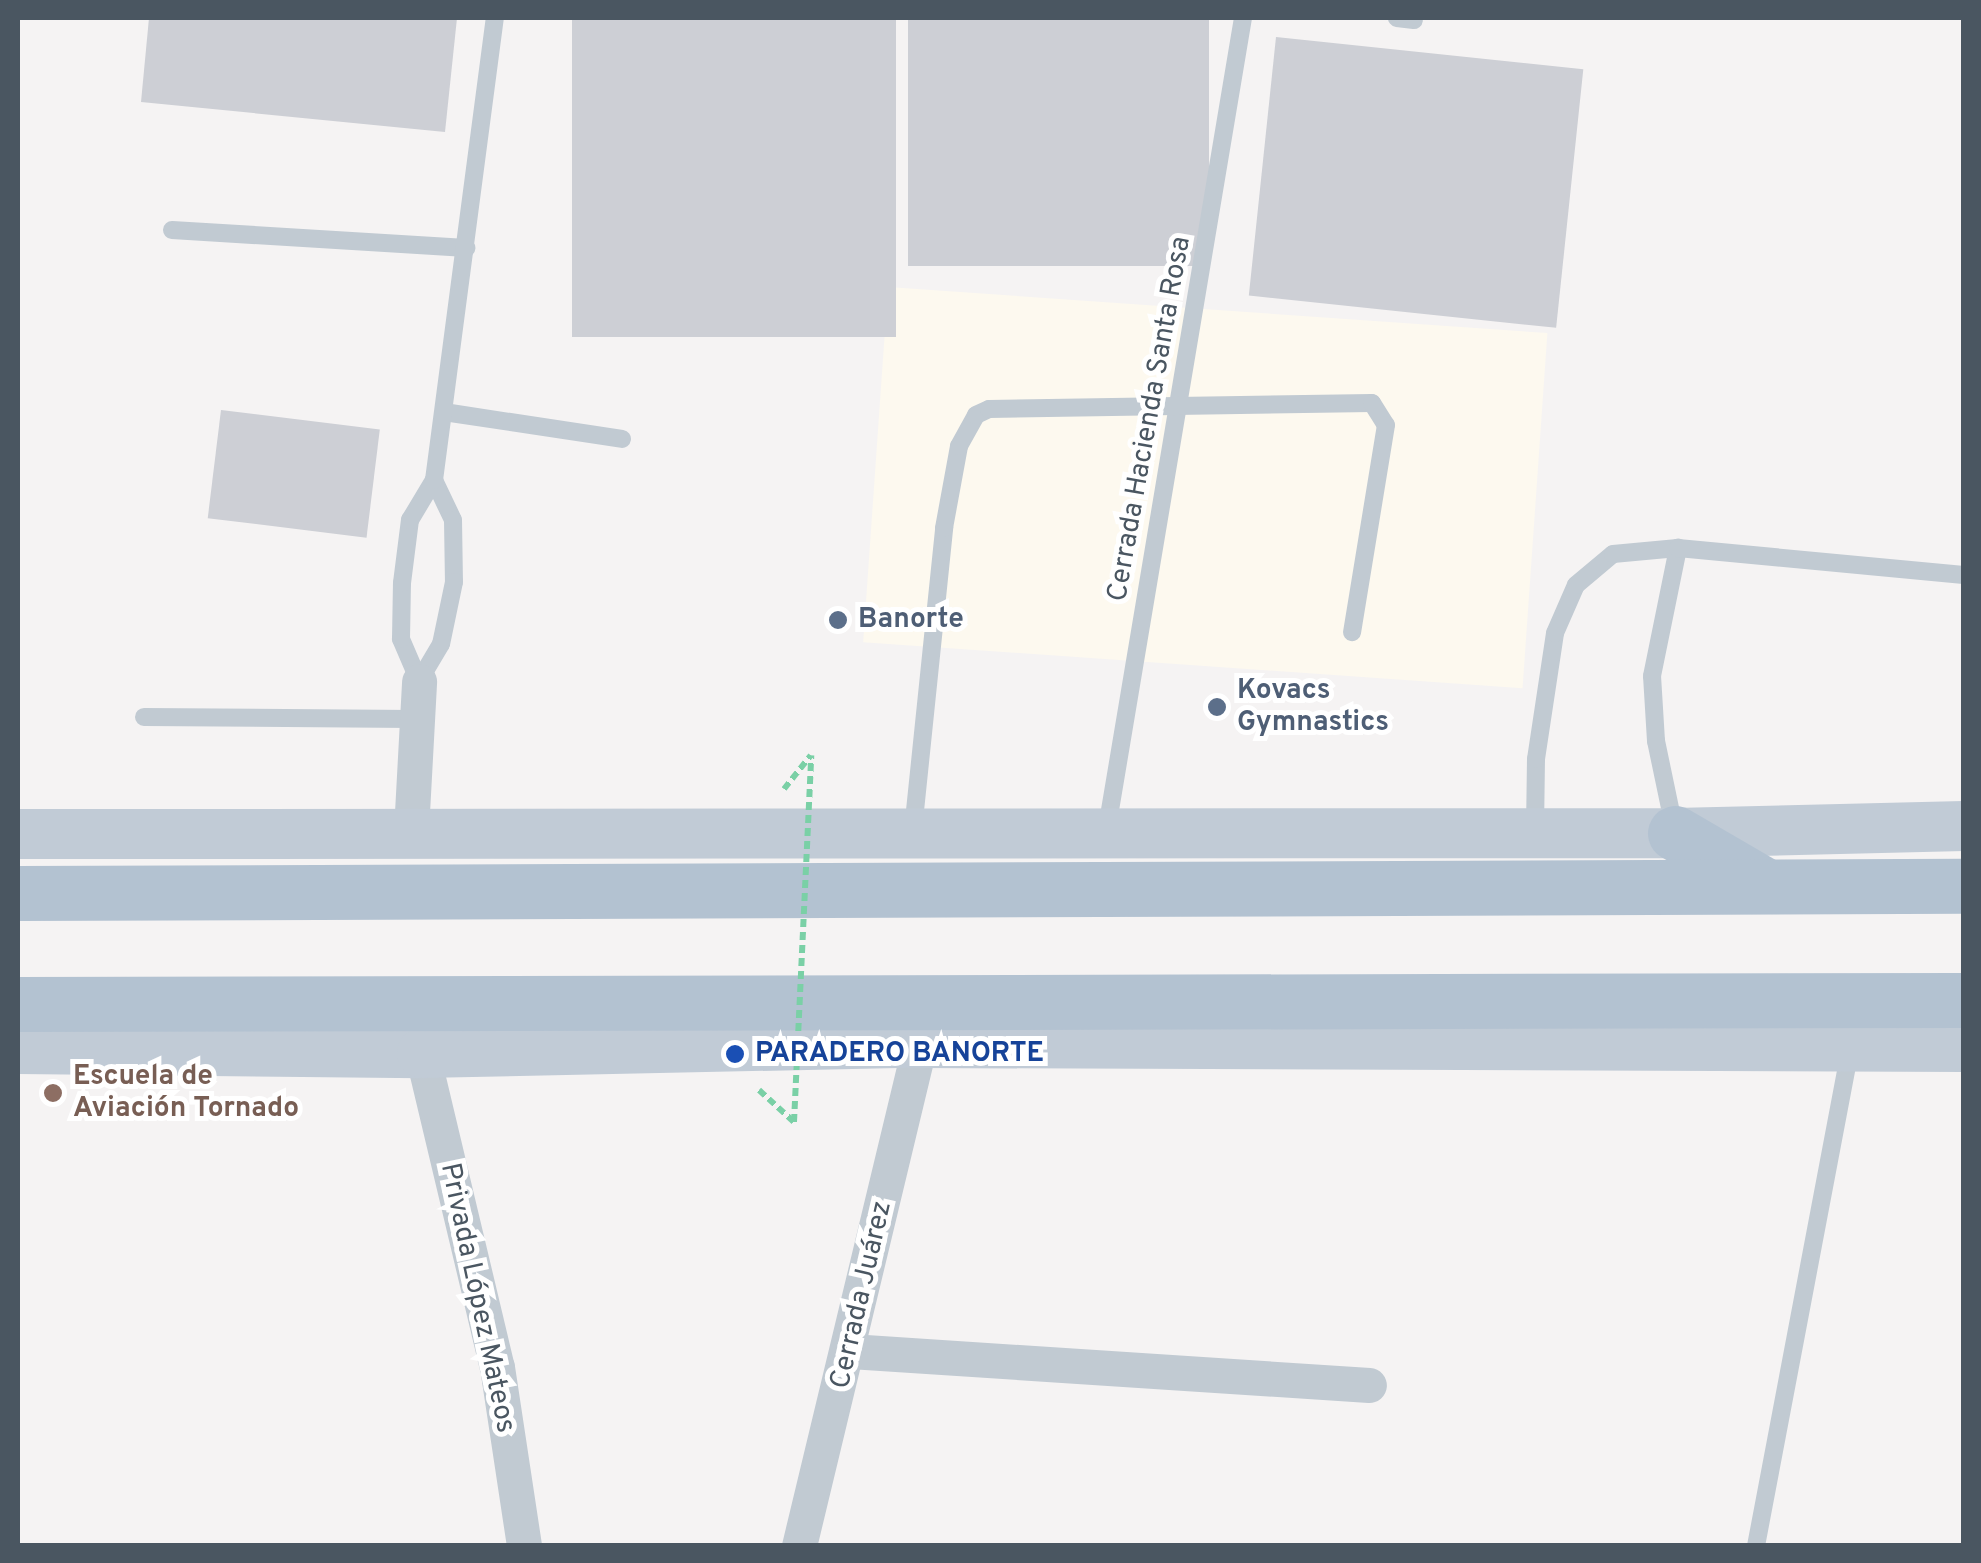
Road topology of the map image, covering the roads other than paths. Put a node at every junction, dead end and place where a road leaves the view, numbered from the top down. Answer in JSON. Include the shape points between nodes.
{"nodes":[{"id":1,"x":495,"y":18,"type":"edge"},
{"id":2,"x":1243,"y":18,"type":"edge"},
{"id":3,"x":172,"y":230,"type":"dead end"},
{"id":4,"x":466,"y":248,"type":"junction"},
{"id":5,"x":1182,"y":406,"type":"junction"},
{"id":6,"x":444,"y":412,"type":"junction"},
{"id":7,"x":622,"y":438,"type":"dead end"},
{"id":8,"x":434,"y":480,"type":"junction"},
{"id":9,"x":1678,"y":548,"type":"junction"},
{"id":10,"x":1964,"y":575,"type":"edge"},
{"id":11,"x":1352,"y":632,"type":"dead end"},
{"id":12,"x":418,"y":682,"type":"junction"},
{"id":13,"x":144,"y":717,"type":"dead end"},
{"id":14,"x":413,"y":720,"type":"junction"},
{"id":15,"x":1964,"y":826,"type":"edge"},
{"id":16,"x":1106,"y":829,"type":"junction"},
{"id":17,"x":913,"y":830,"type":"junction"},
{"id":18,"x":411,"y":831,"type":"junction"},
{"id":19,"x":1535,"y":831,"type":"junction"},
{"id":20,"x":1675,"y":833,"type":"junction"},
{"id":21,"x":18,"y":834,"type":"edge"},
{"id":22,"x":1766,"y":886,"type":"junction"},
{"id":23,"x":1964,"y":886,"type":"edge"},
{"id":24,"x":18,"y":893,"type":"edge"},
{"id":25,"x":1964,"y":1000,"type":"edge"},
{"id":26,"x":18,"y":1004,"type":"edge"},
{"id":27,"x":920,"y":1043,"type":"junction"},
{"id":28,"x":1851,"y":1045,"type":"junction"},
{"id":29,"x":1964,"y":1048,"type":"edge"},
{"id":30,"x":18,"y":1049,"type":"edge"},
{"id":31,"x":422,"y":1053,"type":"junction"},
{"id":32,"x":850,"y":1351,"type":"junction"},
{"id":33,"x":1370,"y":1385,"type":"dead end"},
{"id":34,"x":524,"y":1546,"type":"edge"},
{"id":35,"x":799,"y":1546,"type":"edge"},
{"id":36,"x":1756,"y":1546,"type":"edge"}],
"edges":[{"from":1,"to":4,"type":"lane"},
{"from":2,"to":5,"type":"lane","name":"Cerrada Hacienda Santa Rosa"},
{"from":3,"to":4,"type":"lane"},
{"from":4,"to":6,"type":"lane"},
{"from":5,"to":11,"type":"lane","via":[[1362,399],[1380,410],[1383,448]]},
{"from":5,"to":16,"type":"lane","name":"Cerrada Hacienda Santa Rosa"},
{"from":5,"to":17,"type":"lane","via":[[1015,405],[989,409],[968,425],[944,528]]},
{"from":6,"to":7,"type":"lane"},
{"from":6,"to":8,"type":"lane"},
{"from":8,"to":12,"type":"lane","via":[[410,520],[402,582],[400,640]]},
{"from":8,"to":12,"type":"lane","via":[[452,520],[454,582],[441,644]]},
{"from":9,"to":10,"type":"lane"},
{"from":9,"to":19,"type":"lane","via":[[1613,554],[1591,568],[1564,606],[1536,760]]},
{"from":9,"to":20,"type":"lane","via":[[1655,641],[1652,687]]},
{"from":12,"to":14,"type":"street"},
{"from":13,"to":14,"type":"lane"},
{"from":14,"to":18,"type":"street"},
{"from":15,"to":20,"type":"street"},
{"from":16,"to":17,"type":"street"},
{"from":16,"to":19,"type":"street"},
{"from":17,"to":18,"type":"street"},
{"from":18,"to":21,"type":"street"},
{"from":19,"to":20,"type":"street"},
{"from":20,"to":22,"type":"main road"},
{"from":22,"to":23,"type":"main road"},
{"from":22,"to":24,"type":"main road"},
{"from":25,"to":26,"type":"main road"},
{"from":27,"to":28,"type":"street"},
{"from":27,"to":31,"type":"street"},
{"from":27,"to":32,"type":"street","name":"Cerrada Juárez"},
{"from":28,"to":29,"type":"street"},
{"from":28,"to":36,"type":"lane"},
{"from":30,"to":31,"type":"street"},
{"from":31,"to":34,"type":"street","name":"Privada López Mateos","via":[[496,1368]]},
{"from":32,"to":33,"type":"street"},
{"from":32,"to":35,"type":"street","name":"Cerrada Juárez"}]}
